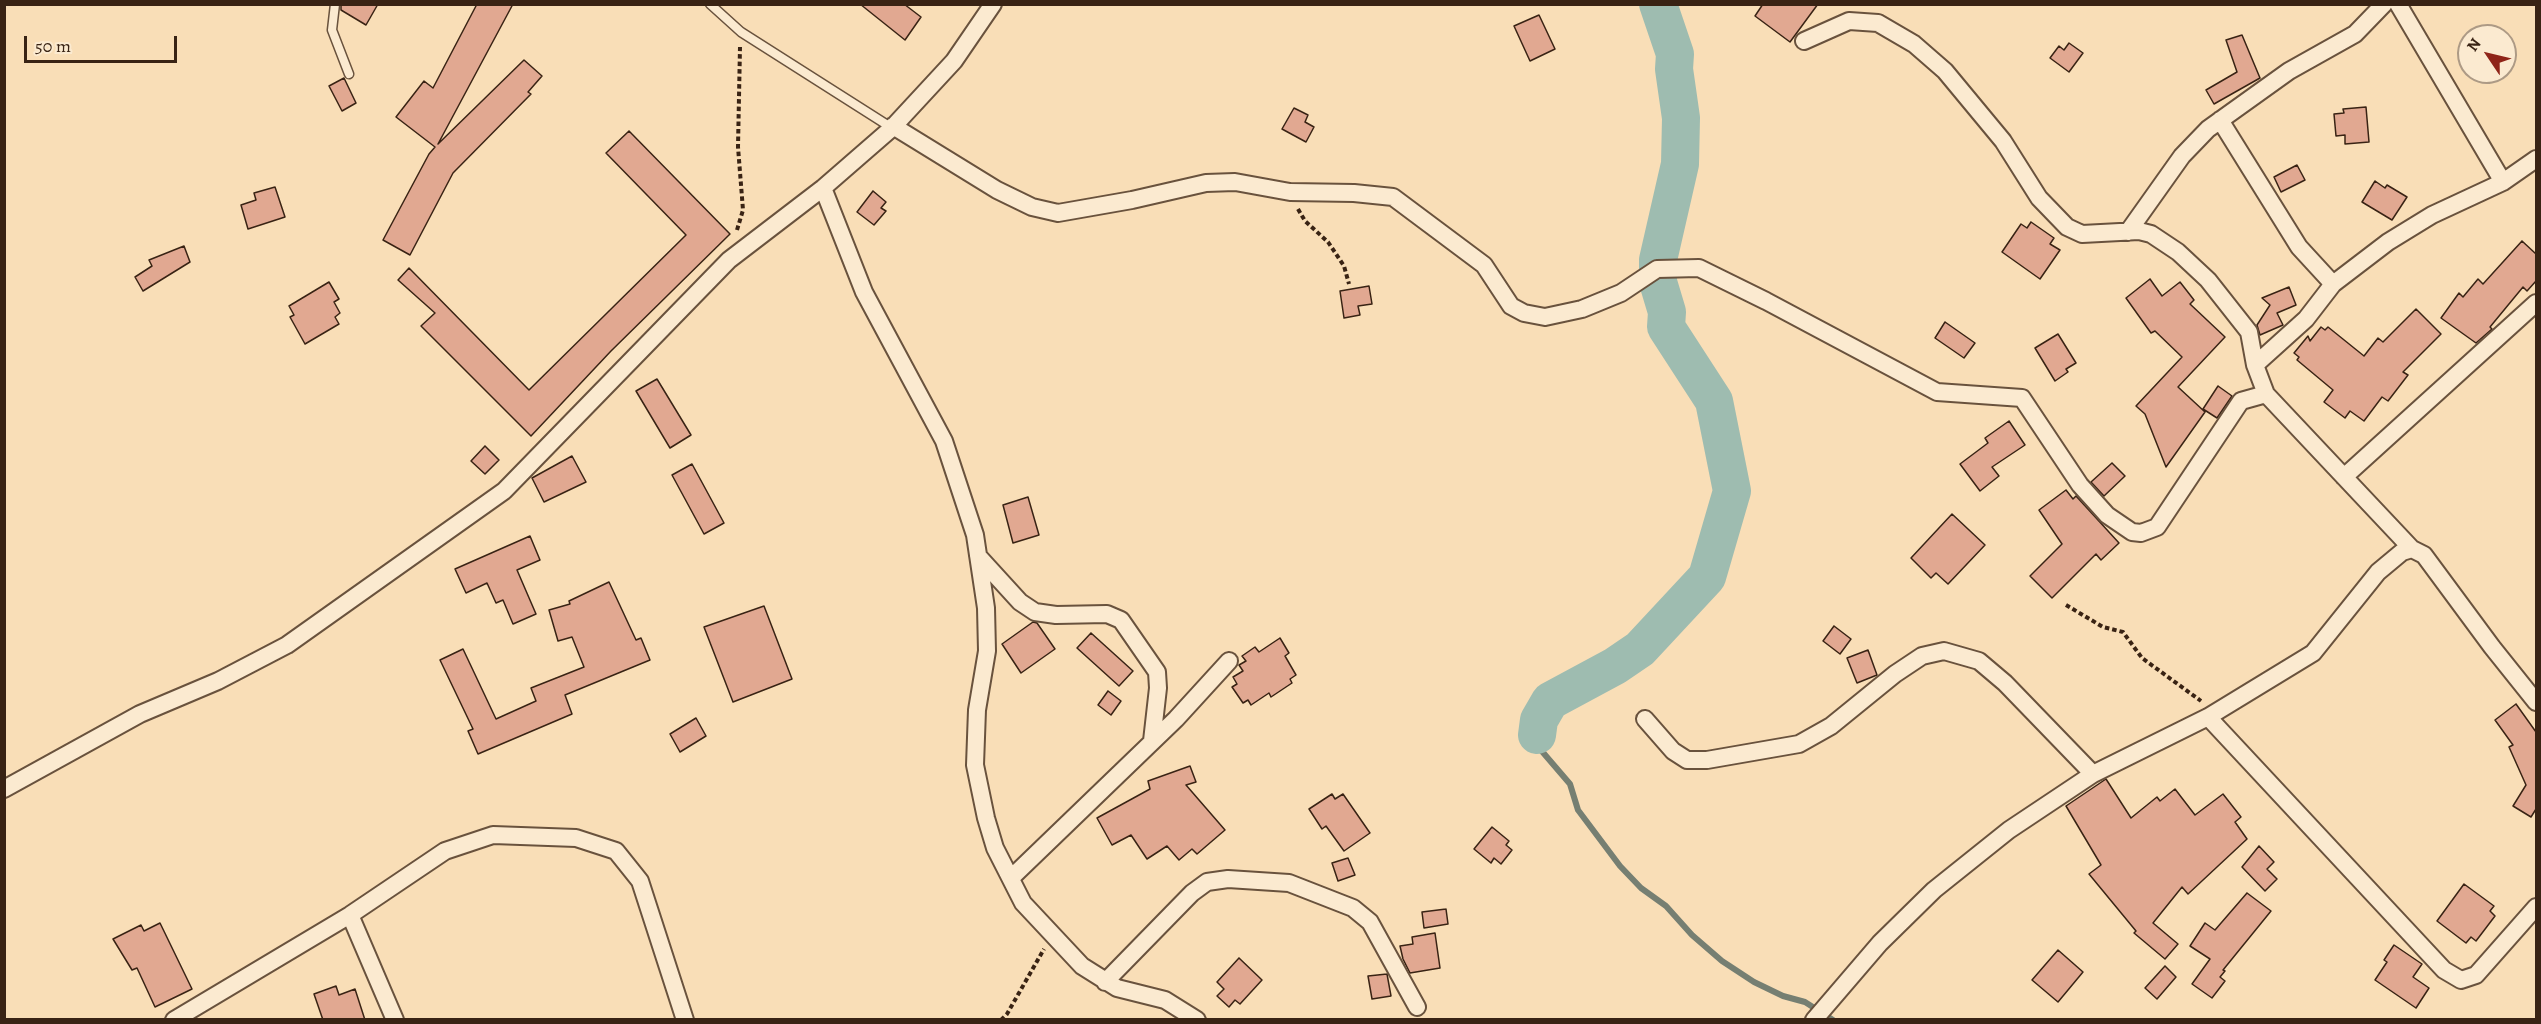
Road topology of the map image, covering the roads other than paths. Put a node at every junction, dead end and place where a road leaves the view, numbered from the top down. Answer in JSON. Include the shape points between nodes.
{"nodes":[{"id":1,"x":334,"y":4,"type":"edge"},
{"id":2,"x":710,"y":4,"type":"edge"},
{"id":3,"x":993,"y":4,"type":"edge"},
{"id":4,"x":2384,"y":4,"type":"edge"},
{"id":5,"x":2398,"y":4,"type":"edge"},
{"id":6,"x":1804,"y":41,"type":"dead end"},
{"id":7,"x":349,"y":74,"type":"dead end"},
{"id":8,"x":2220,"y":120,"type":"junction"},
{"id":9,"x":892,"y":127,"type":"junction"},
{"id":10,"x":2536,"y":159,"type":"edge"},
{"id":11,"x":2503,"y":182,"type":"junction"},
{"id":12,"x":823,"y":188,"type":"junction"},
{"id":13,"x":2128,"y":232,"type":"junction"},
{"id":14,"x":2333,"y":284,"type":"junction"},
{"id":15,"x":2536,"y":303,"type":"edge"},
{"id":16,"x":2255,"y":365,"type":"junction"},
{"id":17,"x":2266,"y":394,"type":"junction"},
{"id":18,"x":2344,"y":477,"type":"junction"},
{"id":19,"x":2412,"y":549,"type":"junction"},
{"id":20,"x":978,"y":555,"type":"junction"},
{"id":21,"x":1230,"y":661,"type":"dead end"},
{"id":22,"x":2536,"y":701,"type":"edge"},
{"id":23,"x":2212,"y":715,"type":"junction"},
{"id":24,"x":1645,"y":719,"type":"dead end"},
{"id":25,"x":1152,"y":741,"type":"junction"},
{"id":26,"x":2093,"y":774,"type":"junction"},
{"id":27,"x":4,"y":789,"type":"edge"},
{"id":28,"x":1011,"y":878,"type":"junction"},
{"id":29,"x":2536,"y":908,"type":"edge"},
{"id":30,"x":350,"y":915,"type":"junction"},
{"id":31,"x":1105,"y":982,"type":"junction"},
{"id":32,"x":1417,"y":1007,"type":"dead end"},
{"id":33,"x":174,"y":1020,"type":"edge"},
{"id":34,"x":395,"y":1020,"type":"edge"},
{"id":35,"x":685,"y":1020,"type":"edge"},
{"id":36,"x":1197,"y":1020,"type":"edge"},
{"id":37,"x":1814,"y":1020,"type":"edge"}],
"edges":[{"from":1,"to":7,"type":"lane","via":[[332,30]]},
{"from":2,"to":9,"type":"lane","via":[[741,32]]},
{"from":3,"to":9,"type":"street","via":[[954,61]]},
{"from":4,"to":8,"type":"street","via":[[2355,34],[2289,71]]},
{"from":5,"to":11,"type":"street"},
{"from":6,"to":13,"type":"street","via":[[1850,21],[1878,24],[1914,44],[1945,71],[2002,141],[2039,198],[2067,227],[2082,234]]},
{"from":8,"to":13,"type":"street","via":[[2182,156]]},
{"from":8,"to":14,"type":"street","via":[[2299,247]]},
{"from":9,"to":12,"type":"street"},
{"from":9,"to":17,"type":"street","via":[[997,190],[1032,207],[1058,213],[1206,183],[1235,182],[1290,192],[1393,197],[1484,265],[1511,306],[1545,317],[1582,309],[1621,293],[1657,269],[1699,268],[1937,392],[2022,398],[2080,485],[2107,515],[2132,532],[2157,527],[2241,401]]},
{"from":10,"to":11,"type":"street"},
{"from":11,"to":14,"type":"street","via":[[2432,215],[2388,242]]},
{"from":12,"to":20,"type":"street","via":[[864,292],[944,441]]},
{"from":12,"to":27,"type":"street","via":[[729,260],[504,491],[287,645],[218,681],[140,714]]},
{"from":13,"to":16,"type":"street","via":[[2151,234],[2208,280],[2249,332]]},
{"from":14,"to":16,"type":"street","via":[[2306,319]]},
{"from":15,"to":18,"type":"street"},
{"from":16,"to":17,"type":"street"},
{"from":17,"to":18,"type":"street"},
{"from":18,"to":19,"type":"street"},
{"from":19,"to":22,"type":"street","via":[[2424,555]]},
{"from":19,"to":23,"type":"street","via":[[2402,552],[2379,572],[2313,653]]},
{"from":20,"to":25,"type":"street","via":[[1020,602],[1035,612],[1107,614],[1122,620],[1157,672]]},
{"from":20,"to":28,"type":"street","via":[[986,608],[987,651],[977,710],[975,765],[995,848]]},
{"from":21,"to":25,"type":"street"},
{"from":23,"to":26,"type":"street"},
{"from":23,"to":29,"type":"street","via":[[2444,970],[2461,981],[2476,975]]},
{"from":24,"to":26,"type":"street","via":[[1673,752],[1687,760],[1790,747],[1831,726],[1922,656],[1944,651],[1979,661]]},
{"from":25,"to":28,"type":"street"},
{"from":26,"to":37,"type":"street","via":[[2009,830],[1934,890],[1880,942]]},
{"from":28,"to":31,"type":"street","via":[[1023,903],[1082,966]]},
{"from":30,"to":33,"type":"street"},
{"from":30,"to":34,"type":"street"},
{"from":30,"to":35,"type":"street","via":[[445,851],[494,835],[576,838],[616,852],[640,881]]},
{"from":31,"to":32,"type":"street","via":[[1207,882],[1228,879],[1289,883],[1353,908],[1370,922]]},
{"from":31,"to":36,"type":"street","via":[[1166,1000]]}]}
